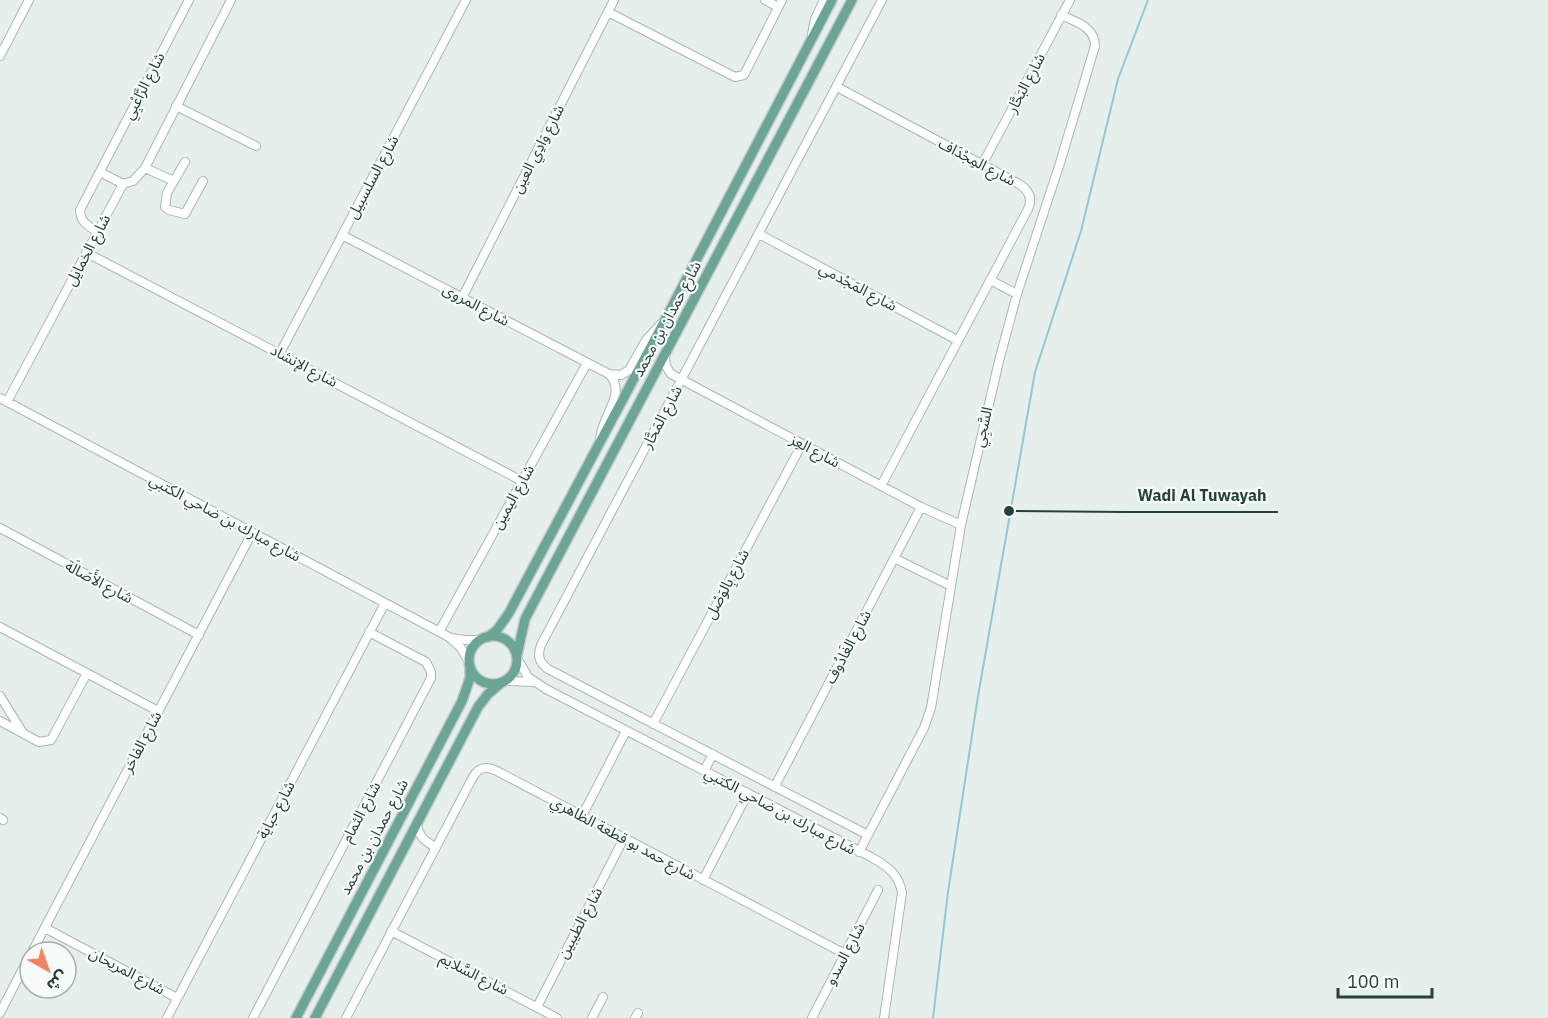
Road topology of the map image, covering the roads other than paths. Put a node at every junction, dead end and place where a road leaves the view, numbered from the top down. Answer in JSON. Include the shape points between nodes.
{"nodes":[{"id":1,"x":189,"y":0,"type":"edge"},
{"id":2,"x":231,"y":0,"type":"edge"},
{"id":3,"x":465,"y":0,"type":"edge"},
{"id":4,"x":614,"y":0,"type":"edge"},
{"id":5,"x":765,"y":0,"type":"edge"},
{"id":6,"x":824,"y":0,"type":"edge"},
{"id":7,"x":832,"y":0,"type":"edge"},
{"id":8,"x":852,"y":0,"type":"edge"},
{"id":9,"x":882,"y":0,"type":"edge"},
{"id":10,"x":1070,"y":0,"type":"edge"},
{"id":11,"x":26,"y":1,"type":"edge"},
{"id":12,"x":780,"y":3,"type":"edge"},
{"id":13,"x":608,"y":12,"type":"junction"},
{"id":14,"x":1061,"y":15,"type":"junction"},
{"id":15,"x":811,"y":40,"type":"junction"},
{"id":16,"x":0,"y":56,"type":"edge"},
{"id":17,"x":837,"y":87,"type":"junction"},
{"id":18,"x":176,"y":106,"type":"junction"},
{"id":19,"x":256,"y":146,"type":"dead end"},
{"id":20,"x":184,"y":162,"type":"dead end"},
{"id":21,"x":982,"y":165,"type":"junction"},
{"id":22,"x":146,"y":168,"type":"junction"},
{"id":23,"x":100,"y":172,"type":"junction"},
{"id":24,"x":174,"y":181,"type":"junction"},
{"id":25,"x":203,"y":181,"type":"dead end"},
{"id":26,"x":123,"y":184,"type":"junction"},
{"id":27,"x":98,"y":232,"type":"junction"},
{"id":28,"x":759,"y":234,"type":"junction"},
{"id":29,"x":342,"y":235,"type":"junction"},
{"id":30,"x":87,"y":253,"type":"junction"},
{"id":31,"x":990,"y":280,"type":"junction"},
{"id":32,"x":1017,"y":294,"type":"junction"},
{"id":33,"x":462,"y":297,"type":"junction"},
{"id":34,"x":665,"y":320,"type":"junction"},
{"id":35,"x":957,"y":340,"type":"junction"},
{"id":36,"x":280,"y":353,"type":"junction"},
{"id":37,"x":664,"y":357,"type":"junction"},
{"id":38,"x":587,"y":363,"type":"junction"},
{"id":39,"x":609,"y":374,"type":"junction"},
{"id":40,"x":671,"y":374,"type":"junction"},
{"id":41,"x":651,"y":379,"type":"junction"},
{"id":42,"x":682,"y":380,"type":"junction"},
{"id":43,"x":4,"y":400,"type":"edge"},
{"id":44,"x":600,"y":442,"type":"junction"},
{"id":45,"x":802,"y":444,"type":"junction"},
{"id":46,"x":522,"y":481,"type":"junction"},
{"id":47,"x":881,"y":486,"type":"junction"},
{"id":48,"x":921,"y":507,"type":"junction"},
{"id":49,"x":961,"y":525,"type":"junction"},
{"id":50,"x":0,"y":528,"type":"edge"},
{"id":51,"x":252,"y":532,"type":"junction"},
{"id":52,"x":894,"y":558,"type":"junction"},
{"id":53,"x":951,"y":586,"type":"junction"},
{"id":54,"x":385,"y":603,"type":"junction"},
{"id":55,"x":0,"y":627,"type":"edge"},
{"id":56,"x":369,"y":632,"type":"junction"},
{"id":57,"x":439,"y":632,"type":"junction"},
{"id":58,"x":199,"y":635,"type":"junction"},
{"id":59,"x":449,"y":637,"type":"junction"},
{"id":60,"x":484,"y":638,"type":"junction"},
{"id":61,"x":517,"y":656,"type":"junction"},
{"id":62,"x":469,"y":664,"type":"junction"},
{"id":63,"x":87,"y":674,"type":"junction"},
{"id":64,"x":503,"y":682,"type":"junction"},
{"id":65,"x":533,"y":682,"type":"junction"},
{"id":66,"x":0,"y":696,"type":"edge"},
{"id":67,"x":158,"y":711,"type":"junction"},
{"id":68,"x":0,"y":721,"type":"edge"},
{"id":69,"x":653,"y":724,"type":"junction"},
{"id":70,"x":626,"y":731,"type":"junction"},
{"id":71,"x":23,"y":733,"type":"junction"},
{"id":72,"x":713,"y":754,"type":"junction"},
{"id":73,"x":704,"y":771,"type":"junction"},
{"id":74,"x":775,"y":786,"type":"junction"},
{"id":75,"x":748,"y":793,"type":"junction"},
{"id":76,"x":582,"y":816,"type":"junction"},
{"id":77,"x":417,"y":824,"type":"junction"},
{"id":78,"x":868,"y":835,"type":"junction"},
{"id":79,"x":624,"y":838,"type":"junction"},
{"id":80,"x":424,"y":841,"type":"junction"},
{"id":81,"x":406,"y":844,"type":"junction"},
{"id":82,"x":435,"y":847,"type":"junction"},
{"id":83,"x":859,"y":852,"type":"junction"},
{"id":84,"x":703,"y":880,"type":"junction"},
{"id":85,"x":878,"y":890,"type":"dead end"},
{"id":86,"x":45,"y":928,"type":"junction"},
{"id":87,"x":391,"y":931,"type":"junction"},
{"id":88,"x":39,"y":940,"type":"edge"},
{"id":89,"x":845,"y":954,"type":"junction"},
{"id":90,"x":18,"y":979,"type":"edge"},
{"id":91,"x":177,"y":998,"type":"junction"},
{"id":92,"x":603,"y":998,"type":"dead end"},
{"id":93,"x":537,"y":1007,"type":"junction"},
{"id":94,"x":0,"y":1013,"type":"edge"},
{"id":95,"x":166,"y":1018,"type":"edge"},
{"id":96,"x":253,"y":1018,"type":"edge"},
{"id":97,"x":296,"y":1018,"type":"edge"},
{"id":98,"x":315,"y":1018,"type":"edge"},
{"id":99,"x":346,"y":1018,"type":"edge"},
{"id":100,"x":557,"y":1018,"type":"edge"},
{"id":101,"x":592,"y":1018,"type":"edge"},
{"id":102,"x":812,"y":1018,"type":"edge"},
{"id":103,"x":884,"y":1018,"type":"edge"}],
"edges":[{"from":1,"to":23,"type":"street","name":"شارع الرَّاعْبِي"},
{"from":2,"to":18,"type":"street","name":"شارع الخمايل"},
{"from":3,"to":29,"type":"street","name":"شارع السلسبيل"},
{"from":4,"to":13,"type":"street","name":"شارع وَادِي العين"},
{"from":5,"to":12,"type":"street"},
{"from":6,"to":15,"type":"street"},
{"from":7,"to":15,"type":"main road","name":"شارع حمدان بن محمد"},
{"from":8,"to":37,"type":"main road","name":"شارع حمدان بن محمد"},
{"from":9,"to":17,"type":"street","name":"شارع المَحَّار"},
{"from":10,"to":14,"type":"street","name":"شارع البَحَّار"},
{"from":11,"to":16,"type":"street"},
{"from":12,"to":13,"type":"street","via":[[744,75],[735,77]]},
{"from":13,"to":33,"type":"street","name":"شارع وَادِي العين"},
{"from":14,"to":21,"type":"street","name":"شارع البَحَّار"},
{"from":14,"to":32,"type":"street","name":"السَّجِي","via":[[1090,30],[1095,46]]},
{"from":15,"to":34,"type":"main road","name":"شارع حمدان بن محمد"},
{"from":17,"to":21,"type":"street","name":"شارع المِجْدَاف"},
{"from":17,"to":28,"type":"street","name":"شارع المَحَّار"},
{"from":18,"to":19,"type":"street"},
{"from":18,"to":22,"type":"street","name":"شارع الخمايل"},
{"from":20,"to":24,"type":"street"},
{"from":21,"to":31,"type":"street","name":"شارع المِجْدَاف","via":[[1023,187],[1029,192],[1030,201]]},
{"from":22,"to":24,"type":"street"},
{"from":22,"to":26,"type":"street","name":"شارع الخمايل","via":[[133,181]]},
{"from":23,"to":26,"type":"street"},
{"from":23,"to":27,"type":"street","name":"شارع الرَّاعْبِي","via":[[80,210],[85,224]]},
{"from":24,"to":25,"type":"street","via":[[165,207],[183,215]]},
{"from":26,"to":27,"type":"street","name":"شارع الخمايل"},
{"from":27,"to":30,"type":"street","name":"شارع الخمايل"},
{"from":28,"to":35,"type":"street","name":"شارع المَجْدمي"},
{"from":28,"to":42,"type":"street","name":"شارع المَحَّار"},
{"from":29,"to":33,"type":"street","name":"شارع المروى"},
{"from":29,"to":36,"type":"street","name":"شارع السلسبيل"},
{"from":30,"to":36,"type":"street","name":"شارع الإنشاد"},
{"from":30,"to":43,"type":"street","name":"شارع الخمايل"},
{"from":31,"to":32,"type":"street"},
{"from":31,"to":35,"type":"street","name":"شارع المِجْدَاف"},
{"from":32,"to":49,"type":"street","name":"السَّجِي"},
{"from":33,"to":38,"type":"street","name":"شارع المروى"},
{"from":34,"to":39,"type":"street","via":[[646,340],[629,370],[621,375]]},
{"from":34,"to":44,"type":"main road","name":"شارع حمدان بن محمد"},
{"from":35,"to":47,"type":"street","name":"شارع المِجْدَاف"},
{"from":36,"to":46,"type":"street","name":"شارع الإنشاد"},
{"from":37,"to":40,"type":"street"},
{"from":37,"to":41,"type":"main road","name":"شارع حمدان بن محمد"},
{"from":38,"to":39,"type":"street","name":"شارع المروى"},
{"from":38,"to":46,"type":"street","name":"شارع اليمين"},
{"from":39,"to":44,"type":"street","via":[[617,384],[617,393],[602,424]]},
{"from":40,"to":41,"type":"street"},
{"from":40,"to":42,"type":"street","name":"شارع العِز"},
{"from":41,"to":61,"type":"main road","name":"شارع حمدان بن محمد","via":[[525,620]]},
{"from":42,"to":45,"type":"street","name":"شارع العِز"},
{"from":42,"to":69,"type":"street","name":"شارع المَحَّار","via":[[538,656],[548,669]]},
{"from":43,"to":51,"type":"street","name":"شارع مبارك بن ضاحي الكتبي"},
{"from":44,"to":60,"type":"main road","name":"شارع حمدان بن محمد","via":[[509,613],[497,630]]},
{"from":45,"to":47,"type":"street","name":"شارع العِز"},
{"from":45,"to":69,"type":"street","name":"شارع بِالوَصْل"},
{"from":46,"to":57,"type":"street","name":"شارع اليمين"},
{"from":47,"to":48,"type":"street","name":"شارع العِز"},
{"from":48,"to":49,"type":"street","name":"شارع العِز"},
{"from":48,"to":52,"type":"street","name":"شارع الغَادُوف"},
{"from":49,"to":53,"type":"street","name":"السَّجِي"},
{"from":50,"to":58,"type":"street","name":"شارع الأَصَالَة"},
{"from":51,"to":54,"type":"street","name":"شارع مبارك بن ضاحي الكتبي"},
{"from":51,"to":58,"type":"street","name":"شارع الفاخر"},
{"from":52,"to":53,"type":"street"},
{"from":52,"to":74,"type":"street","name":"شارع الغَادُوف"},
{"from":53,"to":78,"type":"street","name":"السَّجِي","via":[[928,718]]},
{"from":54,"to":56,"type":"street","name":"شارع حباية"},
{"from":54,"to":57,"type":"street","name":"شارع مبارك بن ضاحي الكتبي"},
{"from":55,"to":63,"type":"street"},
{"from":56,"to":91,"type":"street","name":"شارع حباية"},
{"from":56,"to":96,"type":"street","name":"شارع الثمام","via":[[426,662],[431,678]]},
{"from":57,"to":59,"type":"street","name":"شارع مبارك بن ضاحي الكتبي"},
{"from":58,"to":67,"type":"street","name":"شارع الفاخر"},
{"from":59,"to":60,"type":"street","name":"شارع مبارك بن ضاحي الكتبي"},
{"from":59,"to":62,"type":"street","name":"شارع مبارك بن ضاحي الكتبي","via":[[461,648]]},
{"from":60,"to":61,"type":"main road","via":[[496,636],[509,642]]},
{"from":60,"to":62,"type":"main road","via":[[472,649]]},
{"from":61,"to":64,"type":"main road","via":[[515,671]]},
{"from":61,"to":65,"type":"street","name":"شارع مبارك بن ضاحي الكتبي"},
{"from":62,"to":64,"type":"main road","via":[[473,674],[485,683]]},
{"from":62,"to":97,"type":"main road","name":"شارع حمدان بن محمد","via":[[468,686],[462,701]]},
{"from":63,"to":67,"type":"street"},
{"from":63,"to":71,"type":"street","via":[[51,740],[43,742]]},
{"from":64,"to":65,"type":"street","name":"شارع مبارك بن ضاحي الكتبي"},
{"from":64,"to":77,"type":"main road","via":[[478,707]]},
{"from":65,"to":70,"type":"street","name":"شارع مبارك بن ضاحي الكتبي"},
{"from":66,"to":71,"type":"street"},
{"from":67,"to":86,"type":"street","name":"شارع الفاخر"},
{"from":68,"to":71,"type":"street"},
{"from":69,"to":72,"type":"street","name":"شارع المَحَّار"},
{"from":70,"to":73,"type":"street","name":"شارع مبارك بن ضاحي الكتبي"},
{"from":70,"to":76,"type":"street"},
{"from":72,"to":73,"type":"street"},
{"from":72,"to":74,"type":"street","name":"شارع المَحَّار"},
{"from":73,"to":75,"type":"street","name":"شارع مبارك بن ضاحي الكتبي"},
{"from":74,"to":78,"type":"street","name":"شارع المَحَّار"},
{"from":75,"to":83,"type":"street","name":"شارع مبارك بن ضاحي الكتبي"},
{"from":75,"to":84,"type":"street"},
{"from":76,"to":79,"type":"street","name":"شارع حمد بو قطعة الظاهري"},
{"from":76,"to":82,"type":"street","name":"شارع حمد بو قطعة الظاهري","via":[[485,768],[474,774]]},
{"from":77,"to":80,"type":"street"},
{"from":77,"to":81,"type":"main road"},
{"from":78,"to":83,"type":"street","name":"السَّجِي"},
{"from":79,"to":84,"type":"street","name":"شارع حمد بو قطعة الظاهري"},
{"from":79,"to":93,"type":"street","name":"شارع الطيبين"},
{"from":80,"to":81,"type":"street"},
{"from":80,"to":82,"type":"street"},
{"from":81,"to":98,"type":"main road"},
{"from":82,"to":87,"type":"street","name":"شارع حمد بو قطعة الظاهري"},
{"from":83,"to":103,"type":"street","name":"شارع مبارك بن ضاحي الكتبي","via":[[890,869],[902,893]]},
{"from":84,"to":89,"type":"street","name":"شارع حمد بو قطعة الظاهري"},
{"from":85,"to":89,"type":"street","name":"شارع السدو"},
{"from":86,"to":88,"type":"street","name":"شارع الفاخر"},
{"from":86,"to":91,"type":"street","name":"شارع المريحان"},
{"from":87,"to":93,"type":"street","name":"شارع السَّلايم"},
{"from":87,"to":99,"type":"street","name":"شارع حمد بو قطعة الظاهري"},
{"from":89,"to":102,"type":"street","name":"شارع السدو"},
{"from":90,"to":94,"type":"street","name":"شارع الفاخر"},
{"from":91,"to":95,"type":"street","name":"شارع حباية"},
{"from":92,"to":101,"type":"street"},
{"from":93,"to":100,"type":"street","name":"شارع السَّلايم"}]}
